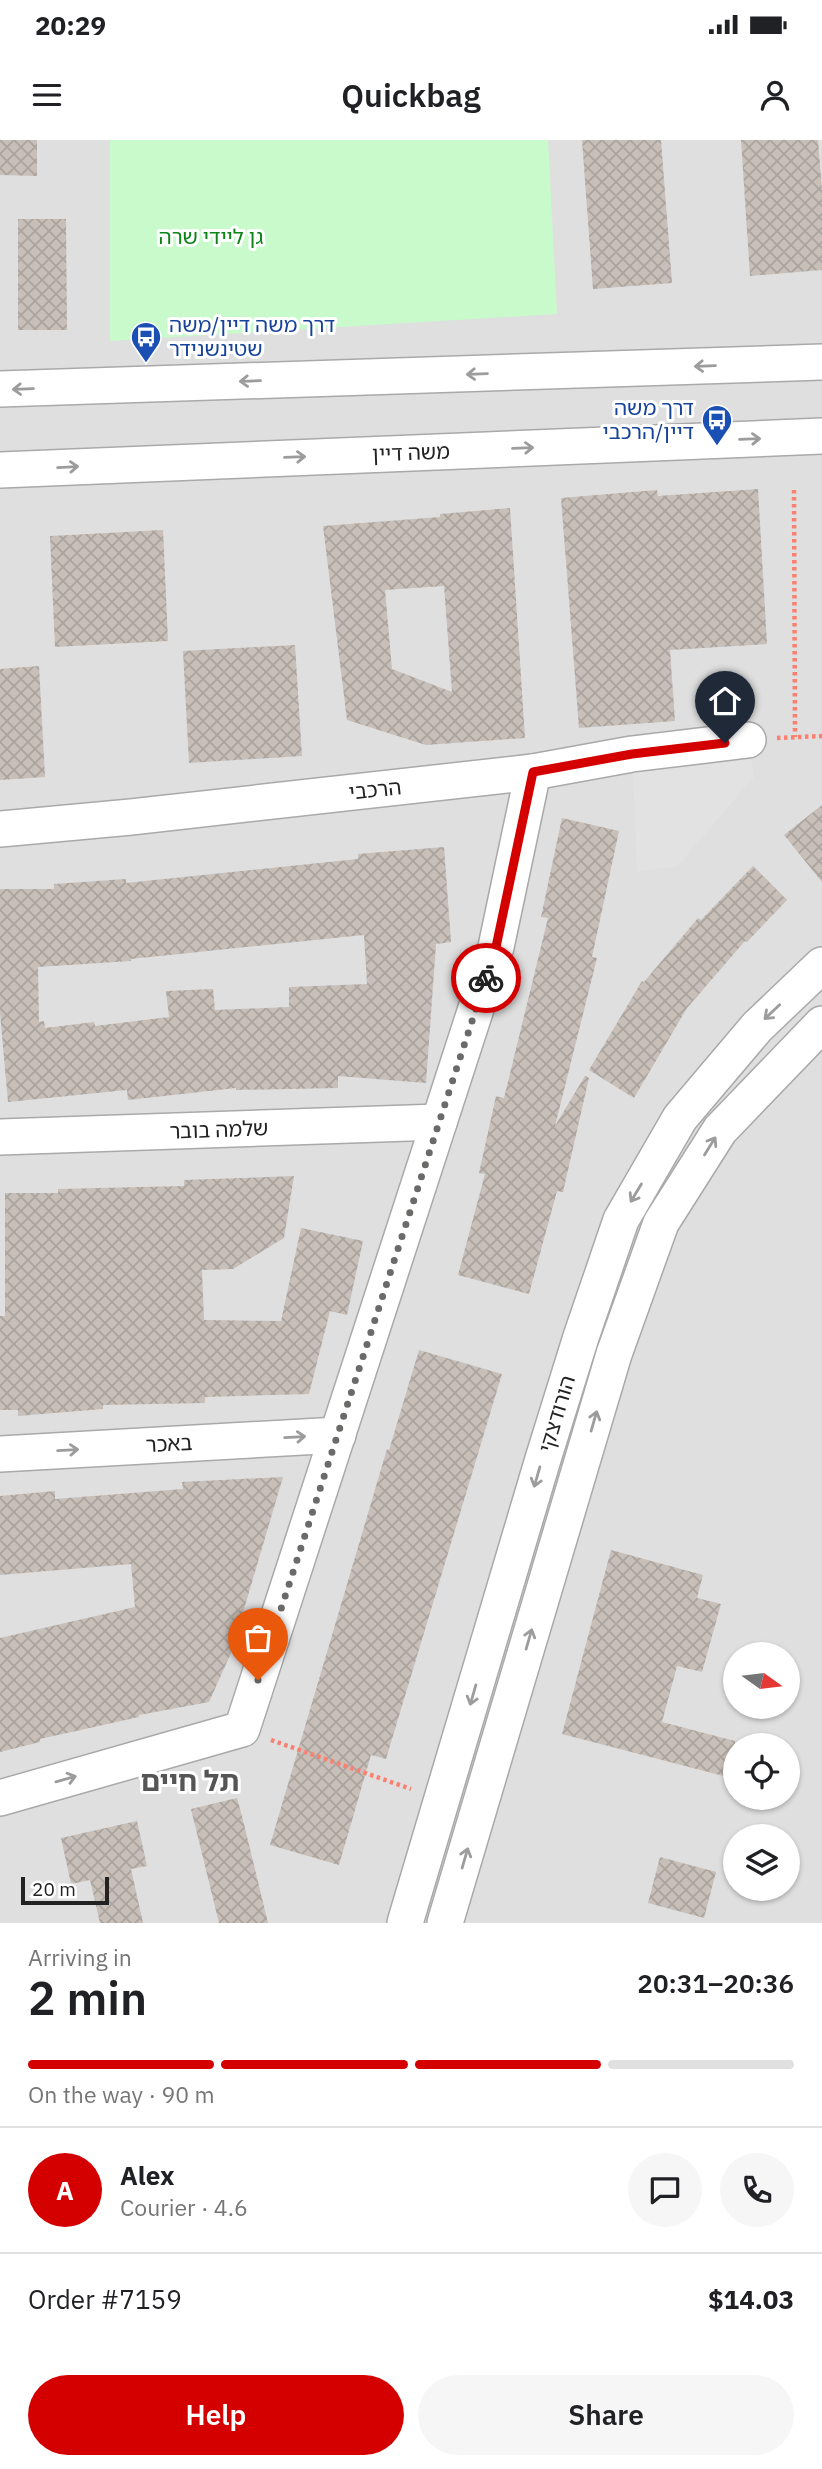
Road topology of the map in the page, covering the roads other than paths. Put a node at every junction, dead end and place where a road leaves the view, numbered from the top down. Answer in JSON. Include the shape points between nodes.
{"nodes":[{"id":1,"x":822,"y":362,"type":"edge"},
{"id":2,"x":0,"y":389,"type":"edge"},
{"id":3,"x":822,"y":436,"type":"edge"},
{"id":4,"x":0,"y":470,"type":"edge"},
{"id":5,"x":748,"y":740,"type":"road end"},
{"id":6,"x":533,"y":772,"type":"junction"},
{"id":7,"x":0,"y":829,"type":"edge"},
{"id":8,"x":822,"y":965,"type":"edge"},
{"id":9,"x":822,"y":1024,"type":"edge"},
{"id":10,"x":439,"y":1122,"type":"junction"},
{"id":11,"x":0,"y":1137,"type":"edge"},
{"id":12,"x":338,"y":1434,"type":"junction"},
{"id":13,"x":0,"y":1454,"type":"edge"},
{"id":14,"x":0,"y":1798,"type":"edge"},
{"id":15,"x":405,"y":1923,"type":"edge"},
{"id":16,"x":445,"y":1923,"type":"edge"}],
"edges":[{"from":1,"to":2,"type":"street","one_way":true},
{"from":4,"to":3,"type":"street","name":"משה דיין","one_way":true},
{"from":5,"to":6,"type":"street","name":"הרכבי"},
{"from":6,"to":7,"type":"street","name":"הרכבי"},
{"from":6,"to":10,"type":"street","via":[[496,947]]},
{"from":8,"to":15,"type":"street","name":"הורודצקי","one_way":true,"via":[[757,1027],[680,1118],[621,1220],[580,1337]]},
{"from":16,"to":9,"type":"street","name":"הורודצקי","one_way":true,"via":[[614,1354],[661,1223],[720,1130]]},
{"from":10,"to":11,"type":"street","name":"שלמה בובר"},
{"from":10,"to":12,"type":"street"},
{"from":13,"to":12,"type":"street","name":"באכר","one_way":true},
{"from":14,"to":12,"type":"street","one_way":true,"via":[[242,1729]]}]}
